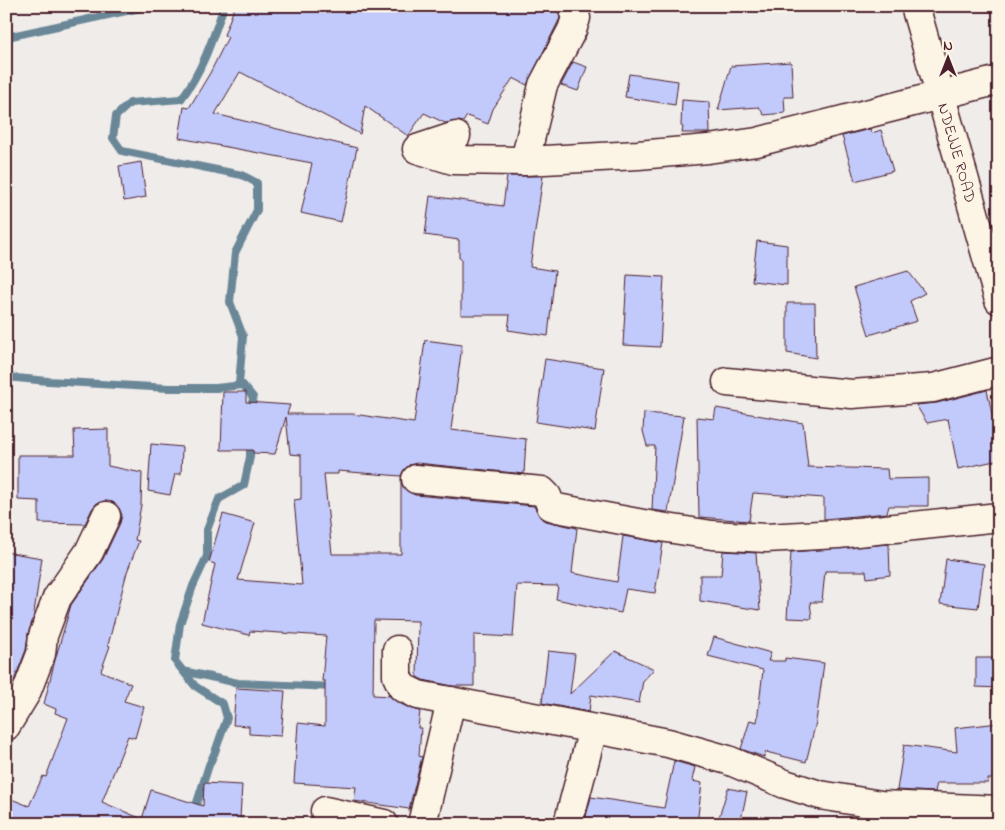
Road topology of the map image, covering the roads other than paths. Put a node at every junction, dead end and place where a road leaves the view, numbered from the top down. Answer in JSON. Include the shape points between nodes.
{"nodes":[{"id":1,"x":572,"y":6,"type":"edge"},
{"id":2,"x":915,"y":6,"type":"edge"},
{"id":3,"x":999,"y":80,"type":"edge"},
{"id":4,"x":940,"y":94,"type":"junction"},
{"id":5,"x":456,"y":136,"type":"dead end"},
{"id":6,"x":525,"y":161,"type":"junction"},
{"id":7,"x":999,"y":300,"type":"edge"},
{"id":8,"x":999,"y":371,"type":"edge"},
{"id":9,"x":727,"y":382,"type":"dead end"},
{"id":10,"x":416,"y":479,"type":"dead end"},
{"id":11,"x":106,"y":516,"type":"dead end"},
{"id":12,"x":999,"y":517,"type":"edge"},
{"id":13,"x":397,"y":650,"type":"dead end"},
{"id":14,"x":451,"y":701,"type":"junction"},
{"id":15,"x":6,"y":726,"type":"edge"},
{"id":16,"x":592,"y":729,"type":"junction"},
{"id":17,"x":999,"y":810,"type":"edge"},
{"id":18,"x":325,"y":811,"type":"dead end"},
{"id":19,"x":384,"y":824,"type":"edge"},
{"id":20,"x":422,"y":824,"type":"edge"},
{"id":21,"x":568,"y":824,"type":"edge"}],
"edges":[{"from":1,"to":6,"type":"street","via":[[576,18],[544,85]]},
{"from":2,"to":4,"type":"street","name":"NDEJJE ROAD"},
{"from":3,"to":4,"type":"street"},
{"from":4,"to":6,"type":"street","via":[[757,142],[638,155]]},
{"from":4,"to":7,"type":"street","name":"NDEJJE ROAD"},
{"from":5,"to":6,"type":"street","via":[[417,149],[453,160]]},
{"from":8,"to":9,"type":"street","via":[[933,388],[852,394]]},
{"from":10,"to":12,"type":"street","via":[[542,491],[551,506],[557,508],[712,535],[766,538],[838,534]]},
{"from":11,"to":15,"type":"street","via":[[89,552],[57,598],[26,693]]},
{"from":13,"to":14,"type":"street","via":[[397,676],[402,687],[418,695]]},
{"from":14,"to":16,"type":"street"},
{"from":14,"to":20,"type":"street"},
{"from":16,"to":17,"type":"street","via":[[668,743],[728,760],[820,796],[881,805]]},
{"from":16,"to":21,"type":"street"},
{"from":18,"to":19,"type":"street"}]}
